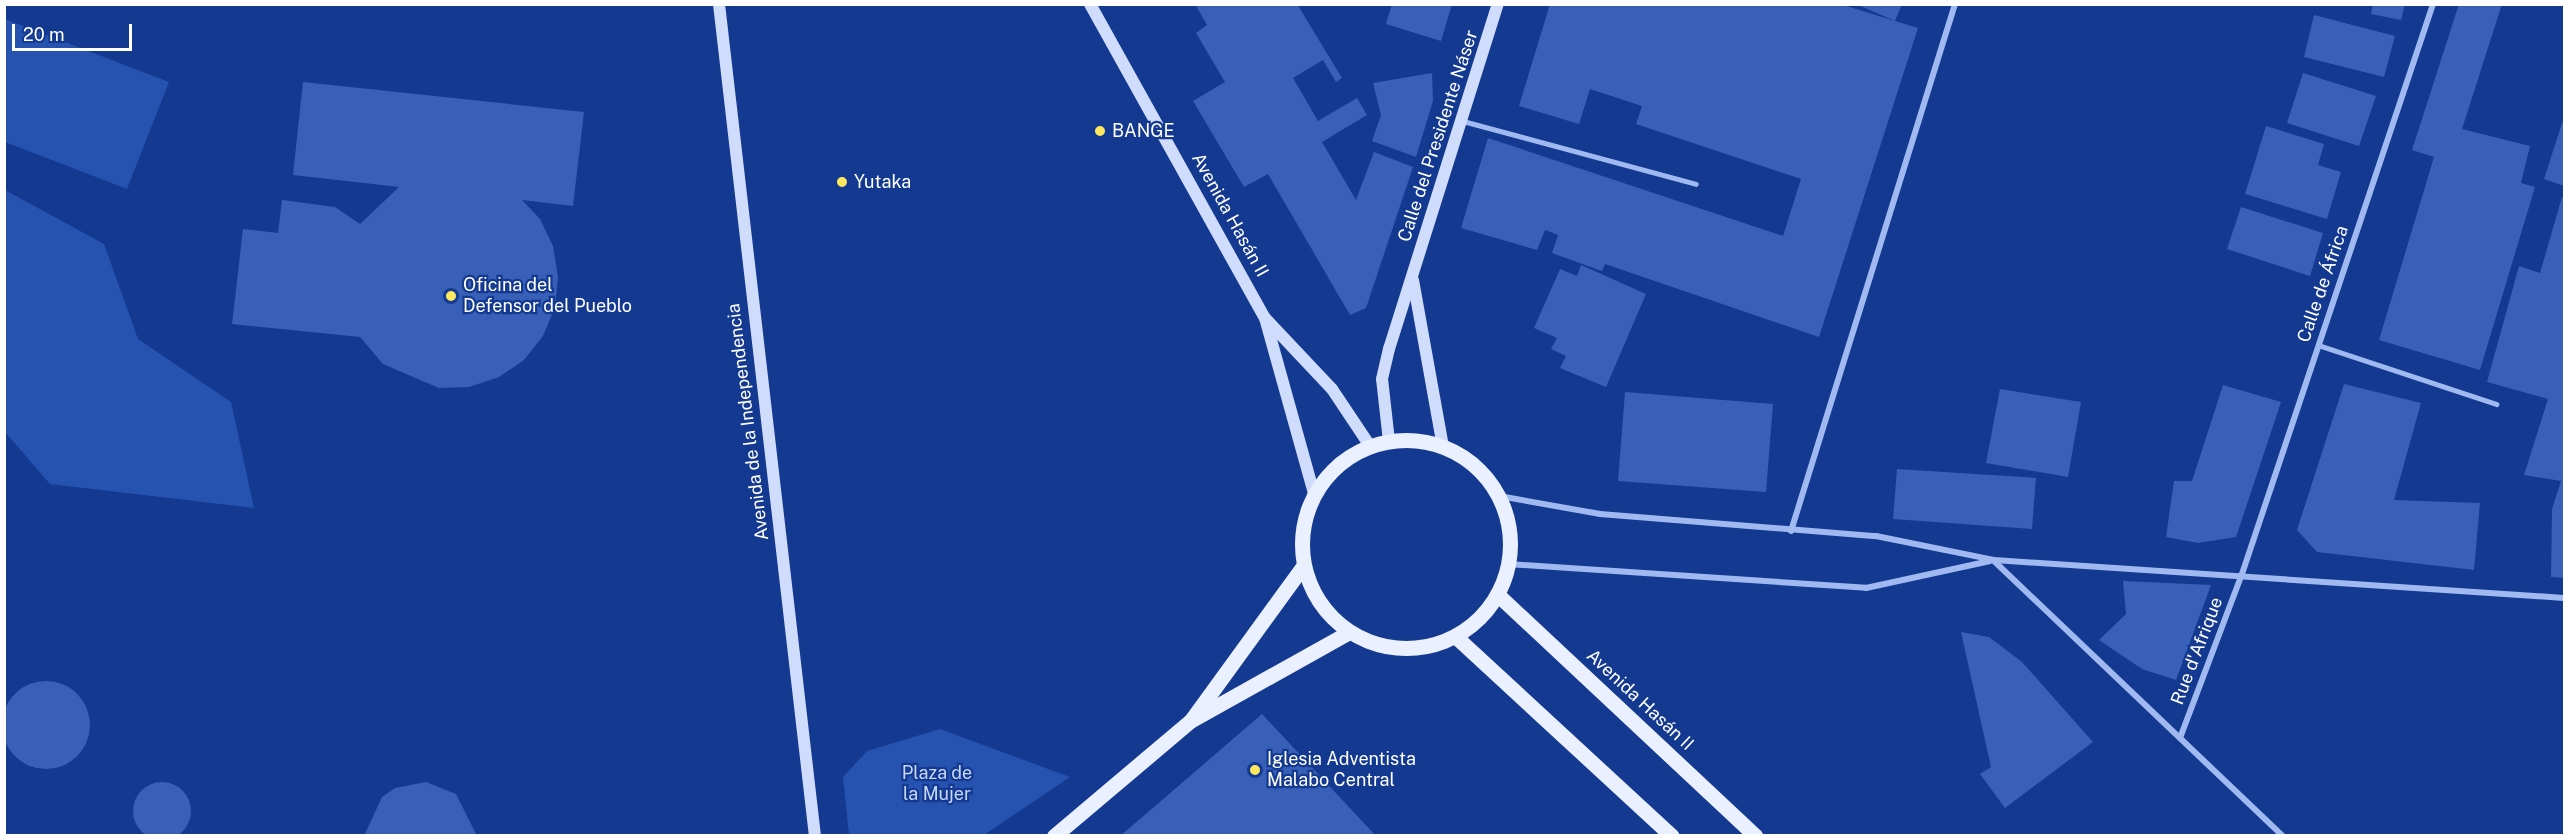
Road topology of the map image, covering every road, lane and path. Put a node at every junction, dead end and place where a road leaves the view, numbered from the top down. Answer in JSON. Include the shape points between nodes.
{"nodes":[{"id":1,"x":719,"y":4,"type":"edge"},
{"id":2,"x":1090,"y":4,"type":"edge"},
{"id":3,"x":1498,"y":4,"type":"edge"},
{"id":4,"x":1955,"y":4,"type":"edge"},
{"id":5,"x":2433,"y":4,"type":"edge"},
{"id":6,"x":1463,"y":121,"type":"junction"},
{"id":7,"x":1696,"y":184,"type":"dead end"},
{"id":8,"x":1413,"y":279,"type":"junction"},
{"id":9,"x":1265,"y":318,"type":"junction"},
{"id":10,"x":2318,"y":345,"type":"junction"},
{"id":11,"x":2496,"y":404,"type":"dead end"},
{"id":12,"x":1389,"y":441,"type":"junction"},
{"id":13,"x":1370,"y":446,"type":"junction"},
{"id":14,"x":1443,"y":447,"type":"junction"},
{"id":15,"x":1314,"y":494,"type":"junction"},
{"id":16,"x":1498,"y":496,"type":"junction"},
{"id":17,"x":1791,"y":531,"type":"junction"},
{"id":18,"x":1994,"y":560,"type":"junction"},
{"id":19,"x":1508,"y":564,"type":"junction"},
{"id":20,"x":1303,"y":566,"type":"junction"},
{"id":21,"x":2242,"y":574,"type":"junction"},
{"id":22,"x":1497,"y":594,"type":"junction"},
{"id":23,"x":2565,"y":598,"type":"edge"},
{"id":24,"x":1348,"y":632,"type":"junction"},
{"id":25,"x":1455,"y":636,"type":"junction"},
{"id":26,"x":1190,"y":721,"type":"junction"},
{"id":27,"x":2180,"y":738,"type":"junction"},
{"id":28,"x":815,"y":836,"type":"edge"},
{"id":29,"x":1054,"y":836,"type":"edge"},
{"id":30,"x":1672,"y":836,"type":"edge"},
{"id":31,"x":1756,"y":836,"type":"edge"},
{"id":32,"x":2283,"y":836,"type":"edge"}],
"edges":[{"from":1,"to":28,"type":"main road","name":"Avenida de la Independencia"},
{"from":2,"to":9,"type":"main road","name":"Avenida Hasán II"},
{"from":3,"to":6,"type":"main road","name":"Calle del Presidente Náser"},
{"from":4,"to":17,"type":"street"},
{"from":5,"to":10,"type":"street","name":"Calle de África"},
{"from":6,"to":7,"type":"lane"},
{"from":6,"to":8,"type":"main road","name":"Calle del Presidente Náser"},
{"from":8,"to":12,"type":"main road","name":"Calle del Presidente Náser","via":[[1382,379]]},
{"from":8,"to":14,"type":"main road","name":"Calle del Presidente Náser"},
{"from":9,"to":13,"type":"main road","name":"Avenida Hasán II","via":[[1332,389]]},
{"from":9,"to":15,"type":"main road","name":"Avenida Hasán II"},
{"from":10,"to":11,"type":"lane"},
{"from":10,"to":21,"type":"street","name":"Calle de África"},
{"from":12,"to":13,"type":"main road"},
{"from":12,"to":14,"type":"main road"},
{"from":13,"to":15,"type":"main road","via":[[1329,474]]},
{"from":14,"to":16,"type":"main road","via":[[1472,464]]},
{"from":15,"to":20,"type":"main road","via":[[1302,534]]},
{"from":16,"to":17,"type":"street","via":[[1600,514]]},
{"from":16,"to":19,"type":"main road","via":[[1507,518]]},
{"from":17,"to":18,"type":"street","via":[[1876,536]]},
{"from":18,"to":19,"type":"street","via":[[1866,588]]},
{"from":18,"to":21,"type":"street"},
{"from":18,"to":27,"type":"street"},
{"from":19,"to":22,"type":"main road"},
{"from":20,"to":24,"type":"main road","via":[[1313,592]]},
{"from":20,"to":26,"type":"main road"},
{"from":21,"to":23,"type":"street"},
{"from":21,"to":27,"type":"street","name":"Rue d'Afrique"},
{"from":22,"to":25,"type":"main road","via":[[1479,618]]},
{"from":22,"to":31,"type":"main road","name":"Avenida Hasán II"},
{"from":24,"to":25,"type":"main road","via":[[1401,648]]},
{"from":24,"to":26,"type":"main road"},
{"from":25,"to":30,"type":"main road"},
{"from":26,"to":29,"type":"main road"},
{"from":27,"to":32,"type":"street"}]}
